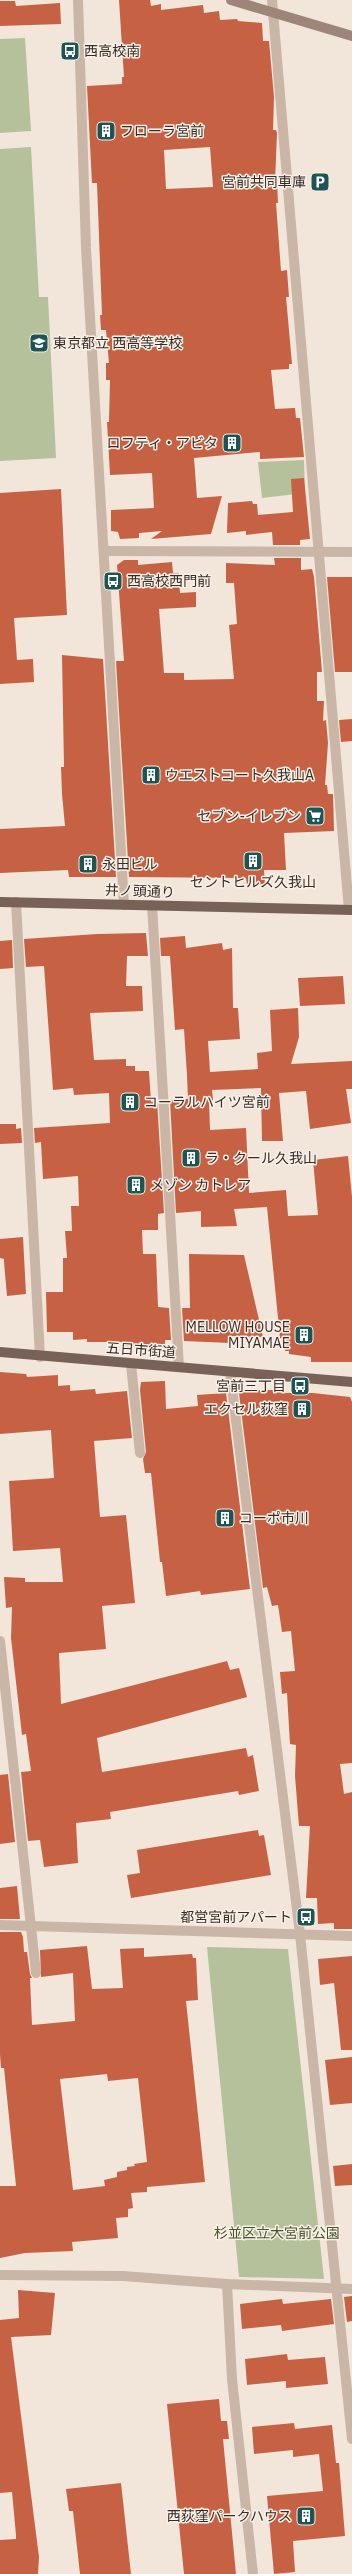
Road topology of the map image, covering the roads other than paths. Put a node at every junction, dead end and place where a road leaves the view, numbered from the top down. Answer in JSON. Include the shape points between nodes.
{"nodes":[{"id":1,"x":78,"y":0,"type":"edge"},
{"id":2,"x":231,"y":0,"type":"edge"},
{"id":3,"x":272,"y":0,"type":"edge"},
{"id":4,"x":274,"y":13,"type":"junction"},
{"id":5,"x":352,"y":36,"type":"edge"},
{"id":6,"x":104,"y":551,"type":"junction"},
{"id":7,"x":318,"y":552,"type":"junction"},
{"id":8,"x":352,"y":552,"type":"edge"},
{"id":9,"x":0,"y":902,"type":"edge"},
{"id":10,"x":16,"y":902,"type":"junction"},
{"id":11,"x":124,"y":905,"type":"junction"},
{"id":12,"x":152,"y":906,"type":"junction"},
{"id":13,"x":351,"y":910,"type":"edge"},
{"id":14,"x":0,"y":1352,"type":"edge"},
{"id":15,"x":40,"y":1357,"type":"junction"},
{"id":16,"x":131,"y":1364,"type":"junction"},
{"id":17,"x":179,"y":1367,"type":"junction"},
{"id":18,"x":230,"y":1372,"type":"junction"},
{"id":19,"x":352,"y":1382,"type":"edge"},
{"id":20,"x":140,"y":1453,"type":"dead end"},
{"id":21,"x":0,"y":1641,"type":"edge"},
{"id":22,"x":0,"y":1926,"type":"edge"},
{"id":23,"x":31,"y":1926,"type":"junction"},
{"id":24,"x":300,"y":1934,"type":"junction"},
{"id":25,"x":352,"y":1936,"type":"edge"},
{"id":26,"x":36,"y":1973,"type":"dead end"},
{"id":27,"x":0,"y":2275,"type":"edge"},
{"id":28,"x":227,"y":2284,"type":"junction"},
{"id":29,"x":337,"y":2288,"type":"junction"},
{"id":30,"x":352,"y":2289,"type":"edge"},
{"id":31,"x":352,"y":2439,"type":"edge"},
{"id":32,"x":253,"y":2574,"type":"edge"}],
"edges":[{"from":1,"to":6,"type":"street","via":[[86,248]]},
{"from":2,"to":4,"type":"street"},
{"from":3,"to":4,"type":"street"},
{"from":4,"to":5,"type":"street"},
{"from":4,"to":7,"type":"street"},
{"from":6,"to":7,"type":"street"},
{"from":6,"to":11,"type":"street"},
{"from":7,"to":8,"type":"street"},
{"from":7,"to":13,"type":"street"},
{"from":9,"to":10,"type":"main road","name":"井ノ頭通り"},
{"from":10,"to":11,"type":"main road","name":"井ノ頭通り"},
{"from":10,"to":15,"type":"street"},
{"from":11,"to":12,"type":"main road","name":"井ノ頭通り"},
{"from":12,"to":13,"type":"main road","name":"井ノ頭通り"},
{"from":12,"to":17,"type":"street"},
{"from":14,"to":15,"type":"main road","name":"五日市街道"},
{"from":15,"to":16,"type":"main road","name":"五日市街道"},
{"from":16,"to":17,"type":"main road","name":"五日市街道"},
{"from":16,"to":20,"type":"street"},
{"from":17,"to":18,"type":"main road","name":"五日市街道"},
{"from":18,"to":19,"type":"main road","name":"五日市街道"},
{"from":18,"to":24,"type":"street"},
{"from":21,"to":23,"type":"street"},
{"from":22,"to":23,"type":"street"},
{"from":23,"to":24,"type":"street"},
{"from":23,"to":26,"type":"street"},
{"from":24,"to":25,"type":"street"},
{"from":24,"to":29,"type":"street"},
{"from":27,"to":28,"type":"street","via":[[123,2276]]},
{"from":28,"to":29,"type":"street"},
{"from":28,"to":32,"type":"street","via":[[232,2379]]},
{"from":29,"to":30,"type":"street"},
{"from":29,"to":31,"type":"street"}]}
